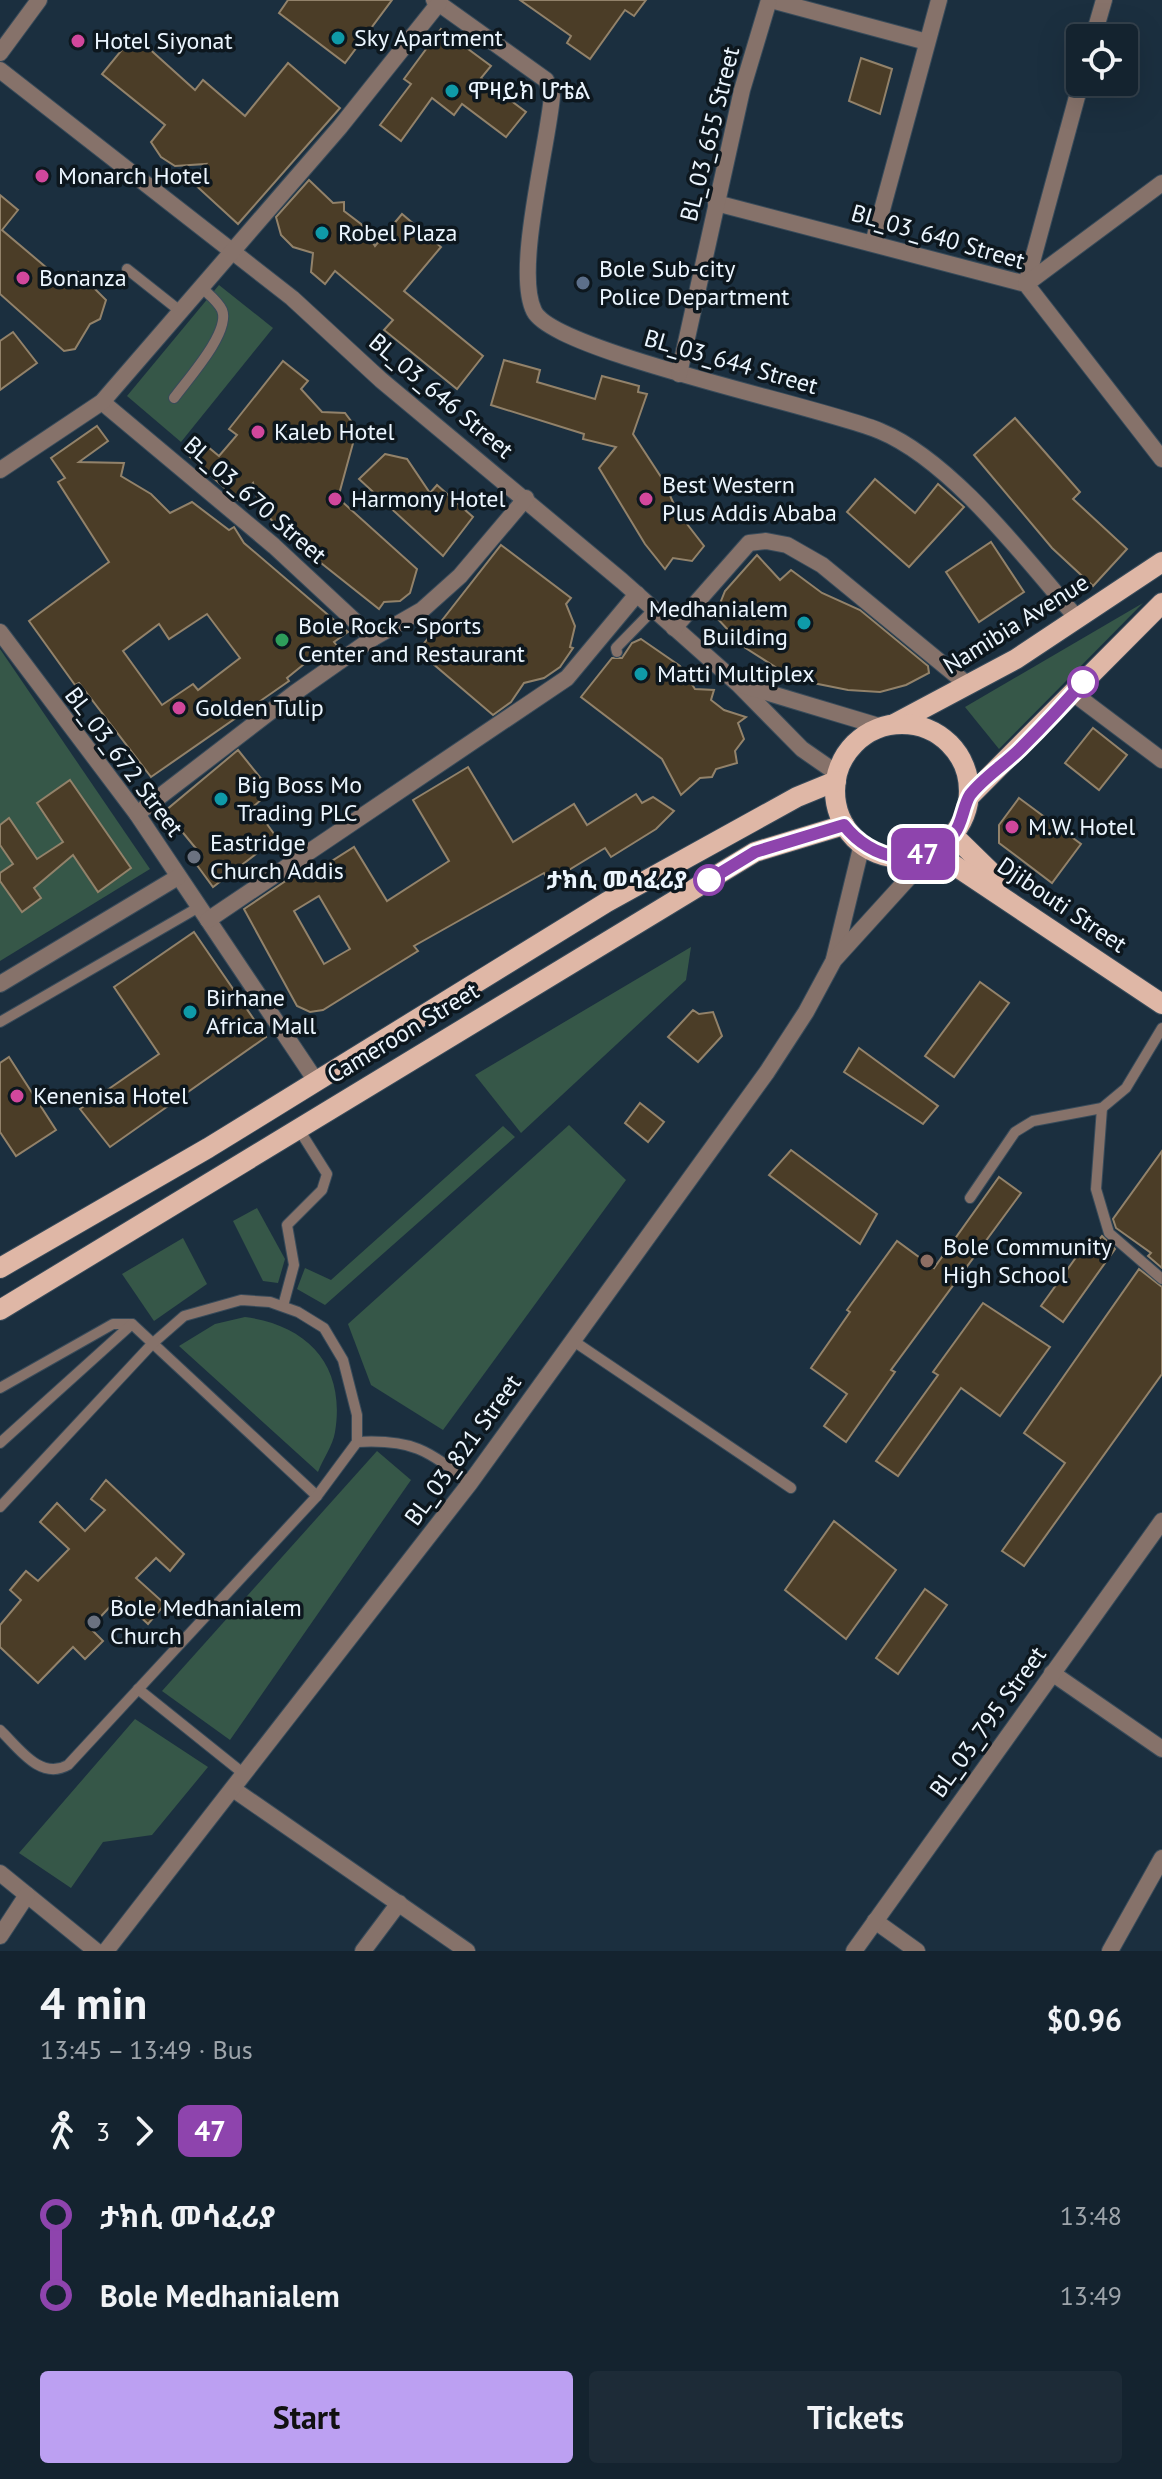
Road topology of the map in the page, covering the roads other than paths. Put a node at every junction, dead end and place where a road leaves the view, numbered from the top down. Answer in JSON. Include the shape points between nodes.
{"nodes":[{"id":1,"x":39,"y":0,"type":"edge"},
{"id":2,"x":770,"y":0,"type":"edge"},
{"id":3,"x":939,"y":0,"type":"edge"},
{"id":4,"x":1104,"y":0,"type":"edge"},
{"id":5,"x":436,"y":2,"type":"edge"},
{"id":6,"x":1097,"y":24,"type":"edge"},
{"id":7,"x":927,"y":42,"type":"junction"},
{"id":8,"x":0,"y":53,"type":"edge"},
{"id":9,"x":0,"y":70,"type":"edge"},
{"id":10,"x":1077,"y":96,"type":"edge"},
{"id":11,"x":1162,"y":183,"type":"edge"},
{"id":12,"x":716,"y":203,"type":"junction"},
{"id":13,"x":873,"y":243,"type":"junction"},
{"id":14,"x":231,"y":249,"type":"junction"},
{"id":15,"x":127,"y":269,"type":"dead end"},
{"id":16,"x":1026,"y":284,"type":"junction"},
{"id":17,"x":200,"y":286,"type":"junction"},
{"id":18,"x":180,"y":311,"type":"junction"},
{"id":19,"x":679,"y":374,"type":"junction"},
{"id":20,"x":174,"y":398,"type":"dead end"},
{"id":21,"x":102,"y":402,"type":"junction"},
{"id":22,"x":1162,"y":459,"type":"edge"},
{"id":23,"x":0,"y":470,"type":"edge"},
{"id":24,"x":526,"y":498,"type":"junction"},
{"id":25,"x":1162,"y":562,"type":"edge"},
{"id":26,"x":637,"y":594,"type":"junction"},
{"id":27,"x":1162,"y":603,"type":"edge"},
{"id":28,"x":654,"y":609,"type":"junction"},
{"id":29,"x":1076,"y":617,"type":"junction"},
{"id":30,"x":674,"y":628,"type":"junction"},
{"id":31,"x":0,"y":632,"type":"edge"},
{"id":32,"x":373,"y":638,"type":"junction"},
{"id":33,"x":617,"y":652,"type":"dead end"},
{"id":34,"x":738,"y":684,"type":"junction"},
{"id":35,"x":968,"y":685,"type":"junction"},
{"id":36,"x":1073,"y":693,"type":"junction"},
{"id":37,"x":888,"y":726,"type":"junction"},
{"id":38,"x":1162,"y":760,"type":"edge"},
{"id":39,"x":837,"y":778,"type":"junction"},
{"id":40,"x":969,"y":797,"type":"junction"},
{"id":41,"x":137,"y":814,"type":"junction"},
{"id":42,"x":844,"y":825,"type":"junction"},
{"id":43,"x":953,"y":835,"type":"junction"},
{"id":44,"x":862,"y":844,"type":"junction"},
{"id":45,"x":933,"y":851,"type":"junction"},
{"id":46,"x":178,"y":877,"type":"junction"},
{"id":47,"x":204,"y":913,"type":"junction"},
{"id":48,"x":834,"y":960,"type":"junction"},
{"id":49,"x":0,"y":984,"type":"edge"},
{"id":50,"x":1162,"y":991,"type":"edge"},
{"id":51,"x":1162,"y":1004,"type":"edge"},
{"id":52,"x":0,"y":1022,"type":"edge"},
{"id":53,"x":1162,"y":1028,"type":"edge"},
{"id":54,"x":316,"y":1081,"type":"junction"},
{"id":55,"x":1102,"y":1108,"type":"junction"},
{"id":56,"x":298,"y":1128,"type":"junction"},
{"id":57,"x":208,"y":1148,"type":"junction"},
{"id":58,"x":221,"y":1175,"type":"junction"},
{"id":59,"x":970,"y":1198,"type":"dead end"},
{"id":60,"x":0,"y":1268,"type":"edge"},
{"id":61,"x":1162,"y":1279,"type":"edge"},
{"id":62,"x":283,"y":1306,"type":"junction"},
{"id":63,"x":0,"y":1310,"type":"edge"},
{"id":64,"x":132,"y":1324,"type":"junction"},
{"id":65,"x":572,"y":1340,"type":"junction"},
{"id":66,"x":152,"y":1344,"type":"junction"},
{"id":67,"x":0,"y":1388,"type":"edge"},
{"id":68,"x":357,"y":1442,"type":"junction"},
{"id":69,"x":0,"y":1443,"type":"edge"},
{"id":70,"x":470,"y":1483,"type":"junction"},
{"id":71,"x":791,"y":1488,"type":"dead end"},
{"id":72,"x":317,"y":1496,"type":"junction"},
{"id":73,"x":0,"y":1507,"type":"edge"},
{"id":74,"x":1162,"y":1521,"type":"edge"},
{"id":75,"x":1052,"y":1673,"type":"junction"},
{"id":76,"x":138,"y":1689,"type":"junction"},
{"id":77,"x":0,"y":1730,"type":"edge"},
{"id":78,"x":1162,"y":1749,"type":"edge"},
{"id":79,"x":244,"y":1774,"type":"junction"},
{"id":80,"x":233,"y":1789,"type":"junction"},
{"id":81,"x":1162,"y":1858,"type":"edge"},
{"id":82,"x":0,"y":1873,"type":"edge"},
{"id":83,"x":27,"y":1895,"type":"junction"},
{"id":84,"x":399,"y":1903,"type":"junction"},
{"id":85,"x":875,"y":1921,"type":"junction"},
{"id":86,"x":0,"y":1936,"type":"edge"},
{"id":87,"x":96,"y":1951,"type":"edge"},
{"id":88,"x":106,"y":1951,"type":"edge"},
{"id":89,"x":363,"y":1951,"type":"edge"},
{"id":90,"x":467,"y":1951,"type":"edge"},
{"id":91,"x":854,"y":1951,"type":"edge"},
{"id":92,"x":917,"y":1951,"type":"edge"},
{"id":93,"x":1110,"y":1951,"type":"edge"}],
"edges":[{"from":1,"to":8,"type":"street"},
{"from":2,"to":7,"type":"street"},
{"from":2,"to":12,"type":"street","name":"BL_03_655 Street"},
{"from":3,"to":7,"type":"street"},
{"from":4,"to":6,"type":"street"},
{"from":5,"to":14,"type":"street","via":[[340,127]]},
{"from":5,"to":19,"type":"street","name":"BL_03_644 Street","via":[[546,80],[552,96],[526,276],[534,312],[550,328]]},
{"from":7,"to":13,"type":"street"},
{"from":9,"to":14,"type":"street","name":"BL_03_646 Street"},
{"from":10,"to":16,"type":"street"},
{"from":11,"to":16,"type":"street"},
{"from":12,"to":13,"type":"street","name":"BL_03_640 Street"},
{"from":12,"to":19,"type":"street","name":"BL_03_655 Street"},
{"from":13,"to":16,"type":"street","name":"BL_03_640 Street"},
{"from":14,"to":17,"type":"street"},
{"from":14,"to":24,"type":"street","name":"BL_03_646 Street"},
{"from":15,"to":18,"type":"lane"},
{"from":16,"to":22,"type":"street","name":"BL_03_640 Street"},
{"from":17,"to":18,"type":"street"},
{"from":17,"to":20,"type":"lane","via":[[221,307],[224,320],[220,334]]},
{"from":18,"to":21,"type":"street"},
{"from":19,"to":29,"type":"street","name":"BL_03_644 Street","via":[[881,431],[913,450],[1002,532]]},
{"from":21,"to":23,"type":"street"},
{"from":21,"to":32,"type":"street","name":"BL_03_670 Street","via":[[274,546]]},
{"from":24,"to":26,"type":"street","name":"BL_03_646 Street"},
{"from":24,"to":32,"type":"street","via":[[460,576],[422,610]]},
{"from":25,"to":29,"type":"main road","name":"Namibia Avenue"},
{"from":26,"to":28,"type":"street","name":"BL_03_646 Street"},
{"from":26,"to":47,"type":"street","via":[[567,678]]},
{"from":27,"to":36,"type":"main road"},
{"from":28,"to":30,"type":"street","name":"BL_03_646 Street"},
{"from":28,"to":33,"type":"lane"},
{"from":29,"to":35,"type":"main road","name":"Namibia Avenue"},
{"from":30,"to":34,"type":"street","name":"BL_03_646 Street"},
{"from":30,"to":35,"type":"street","via":[[749,543],[787,545],[822,565]]},
{"from":31,"to":41,"type":"street","name":"BL_03_672 Street"},
{"from":32,"to":41,"type":"street"},
{"from":34,"to":37,"type":"street"},
{"from":34,"to":39,"type":"street","name":"BL_03_646 Street"},
{"from":35,"to":37,"type":"main road","name":"Namibia Avenue"},
{"from":36,"to":38,"type":"street"},
{"from":36,"to":40,"type":"main road"},
{"from":37,"to":39,"type":"main road","via":[[851,748]]},
{"from":37,"to":40,"type":"main road","via":[[927,729],[946,740],[967,775]]},
{"from":39,"to":42,"type":"main road","via":[[836,804]]},
{"from":39,"to":54,"type":"main road","name":"Cameroon Street","via":[[607,902]]},
{"from":40,"to":43,"type":"main road"},
{"from":41,"to":46,"type":"street","name":"BL_03_672 Street"},
{"from":42,"to":44,"type":"main road"},
{"from":42,"to":56,"type":"main road","name":"Cameroon Street","via":[[755,852]]},
{"from":43,"to":45,"type":"main road"},
{"from":43,"to":50,"type":"main road","via":[[979,864],[1026,901]]},
{"from":44,"to":45,"type":"main road","via":[[892,858]]},
{"from":44,"to":48,"type":"street"},
{"from":45,"to":48,"type":"street"},
{"from":45,"to":51,"type":"main road","name":"Djibouti Street"},
{"from":46,"to":47,"type":"street","name":"BL_03_672 Street"},
{"from":46,"to":49,"type":"street"},
{"from":47,"to":52,"type":"lane"},
{"from":47,"to":54,"type":"street","name":"BL_03_672 Street"},
{"from":48,"to":65,"type":"street","name":"BL_03_821 Street","via":[[767,1072]]},
{"from":53,"to":55,"type":"lane","via":[[1126,1088]]},
{"from":54,"to":57,"type":"main road","name":"Cameroon Street"},
{"from":55,"to":59,"type":"lane","via":[[1033,1121],[1015,1132]]},
{"from":55,"to":61,"type":"lane","via":[[1096,1189],[1109,1233]]},
{"from":56,"to":58,"type":"main road","name":"Cameroon Street"},
{"from":56,"to":62,"type":"lane","via":[[327,1174],[322,1190],[287,1225],[294,1265]]},
{"from":57,"to":58,"type":"main road"},
{"from":57,"to":60,"type":"main road","name":"Cameroon Street"},
{"from":58,"to":63,"type":"main road","name":"Cameroon Street"},
{"from":62,"to":66,"type":"lane","via":[[241,1300],[212,1307],[184,1316]]},
{"from":62,"to":68,"type":"lane","via":[[324,1328],[343,1360],[357,1415]]},
{"from":64,"to":66,"type":"lane"},
{"from":64,"to":67,"type":"lane","via":[[113,1324]]},
{"from":64,"to":69,"type":"lane"},
{"from":65,"to":70,"type":"street","name":"BL_03_821 Street"},
{"from":65,"to":71,"type":"lane"},
{"from":66,"to":72,"type":"lane"},
{"from":66,"to":73,"type":"lane"},
{"from":68,"to":70,"type":"lane","via":[[404,1443],[433,1455]]},
{"from":68,"to":72,"type":"lane"},
{"from":70,"to":79,"type":"street","name":"BL_03_821 Street"},
{"from":72,"to":76,"type":"lane"},
{"from":74,"to":75,"type":"street","name":"BL_03_795 Street"},
{"from":75,"to":78,"type":"street"},
{"from":75,"to":85,"type":"street","name":"BL_03_795 Street"},
{"from":76,"to":77,"type":"lane","via":[[58,1770],[33,1762]]},
{"from":76,"to":79,"type":"lane"},
{"from":79,"to":80,"type":"street","name":"BL_03_821 Street"},
{"from":80,"to":84,"type":"street"},
{"from":80,"to":88,"type":"street","name":"BL_03_821 Street"},
{"from":81,"to":93,"type":"street"},
{"from":82,"to":83,"type":"street"},
{"from":83,"to":86,"type":"street"},
{"from":83,"to":87,"type":"street"},
{"from":84,"to":89,"type":"street"},
{"from":84,"to":90,"type":"street"},
{"from":85,"to":91,"type":"street","name":"BL_03_795 Street"},
{"from":85,"to":92,"type":"street"}]}
